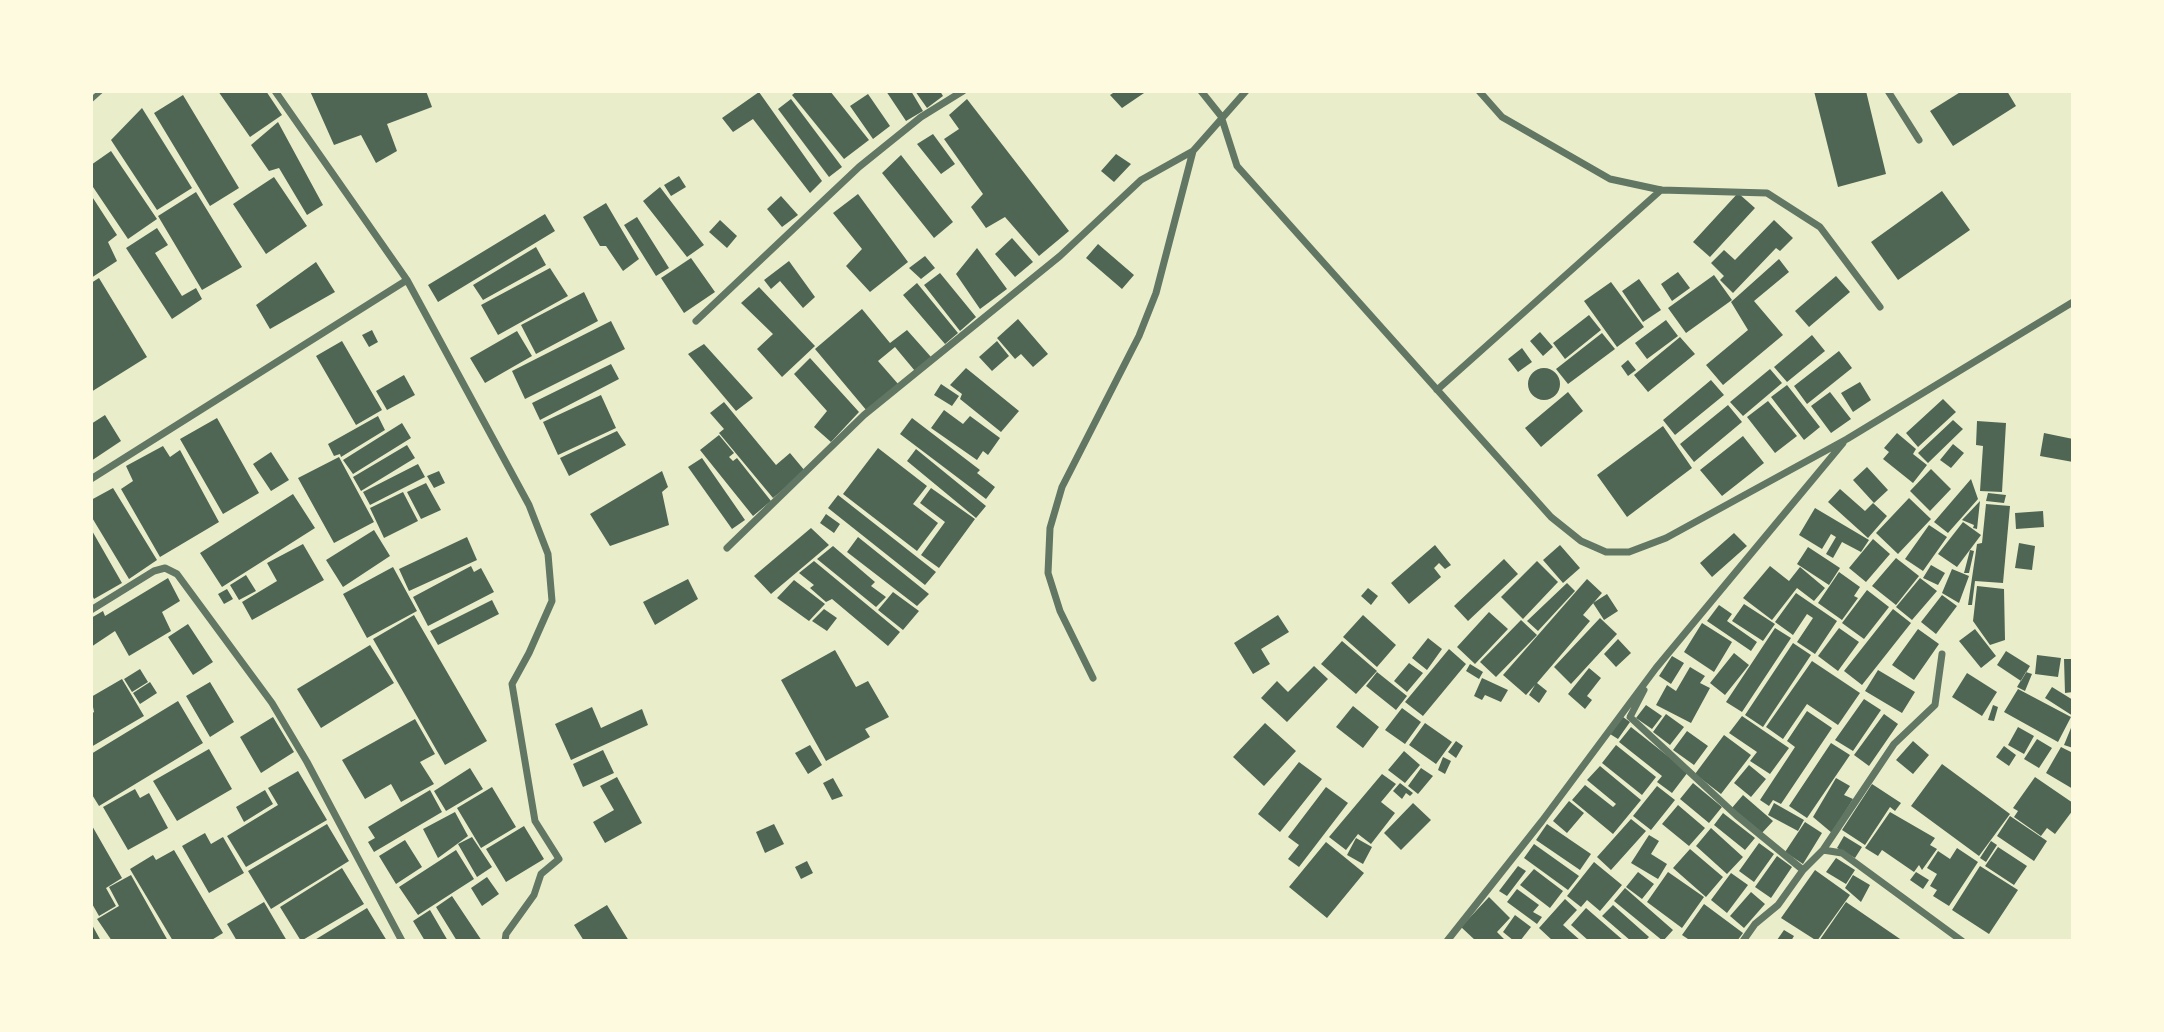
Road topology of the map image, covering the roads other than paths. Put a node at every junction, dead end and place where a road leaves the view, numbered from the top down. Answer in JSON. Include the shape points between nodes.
{"nodes":[{"id":1,"x":101,"y":91,"type":"edge"},
{"id":2,"x":275,"y":91,"type":"edge"},
{"id":3,"x":963,"y":91,"type":"edge"},
{"id":4,"x":1201,"y":91,"type":"edge"},
{"id":5,"x":1246,"y":91,"type":"edge"},
{"id":6,"x":1479,"y":91,"type":"edge"},
{"id":7,"x":1888,"y":91,"type":"edge"},
{"id":8,"x":91,"y":100,"type":"edge"},
{"id":9,"x":1221,"y":116,"type":"junction"},
{"id":10,"x":1919,"y":140,"type":"dead end"},
{"id":11,"x":1193,"y":150,"type":"junction"},
{"id":12,"x":1661,"y":190,"type":"junction"},
{"id":13,"x":407,"y":280,"type":"junction"},
{"id":14,"x":2073,"y":302,"type":"edge"},
{"id":15,"x":1880,"y":307,"type":"dead end"},
{"id":16,"x":696,"y":321,"type":"dead end"},
{"id":17,"x":1437,"y":390,"type":"junction"},
{"id":18,"x":1847,"y":439,"type":"junction"},
{"id":19,"x":91,"y":479,"type":"edge"},
{"id":20,"x":727,"y":548,"type":"dead end"},
{"id":21,"x":91,"y":610,"type":"edge"},
{"id":22,"x":1942,"y":654,"type":"dead end"},
{"id":23,"x":1656,"y":668,"type":"junction"},
{"id":24,"x":1093,"y":678,"type":"dead end"},
{"id":25,"x":1823,"y":850,"type":"junction"},
{"id":26,"x":1803,"y":870,"type":"junction"},
{"id":27,"x":402,"y":941,"type":"edge"},
{"id":28,"x":505,"y":941,"type":"edge"},
{"id":29,"x":1447,"y":941,"type":"edge"},
{"id":30,"x":1743,"y":941,"type":"edge"},
{"id":31,"x":1962,"y":941,"type":"edge"}],
"edges":[{"from":1,"to":8,"type":"lane"},
{"from":2,"to":13,"type":"street"},
{"from":3,"to":16,"type":"street","via":[[920,117],[859,167]]},
{"from":4,"to":9,"type":"street"},
{"from":5,"to":9,"type":"street"},
{"from":6,"to":12,"type":"street","via":[[1502,117],[1570,158],[1610,179]]},
{"from":7,"to":10,"type":"street"},
{"from":9,"to":11,"type":"street"},
{"from":9,"to":17,"type":"street","via":[[1237,166]]},
{"from":11,"to":20,"type":"street","via":[[1142,180],[1060,256],[864,415]]},
{"from":11,"to":24,"type":"street","via":[[1156,293],[1139,336],[1062,486],[1050,527],[1048,573],[1060,611]]},
{"from":12,"to":15,"type":"street","via":[[1767,193],[1820,227]]},
{"from":12,"to":17,"type":"street"},
{"from":13,"to":19,"type":"street"},
{"from":13,"to":28,"type":"street","via":[[530,506],[548,554],[552,601],[512,684],[536,821],[559,859],[541,874],[534,895]]},
{"from":14,"to":18,"type":"street"},
{"from":17,"to":18,"type":"street","via":[[1551,517],[1581,541],[1606,552],[1629,552],[1666,538]]},
{"from":18,"to":23,"type":"street"},
{"from":21,"to":27,"type":"street","via":[[154,571],[165,568],[177,574],[272,703]]},
{"from":22,"to":25,"type":"street","via":[[1935,705],[1894,744]]},
{"from":23,"to":26,"type":"street","via":[[1630,717]]},
{"from":23,"to":29,"type":"street"},
{"from":25,"to":26,"type":"street"},
{"from":25,"to":31,"type":"street","via":[[1842,853]]},
{"from":26,"to":30,"type":"street"}]}
